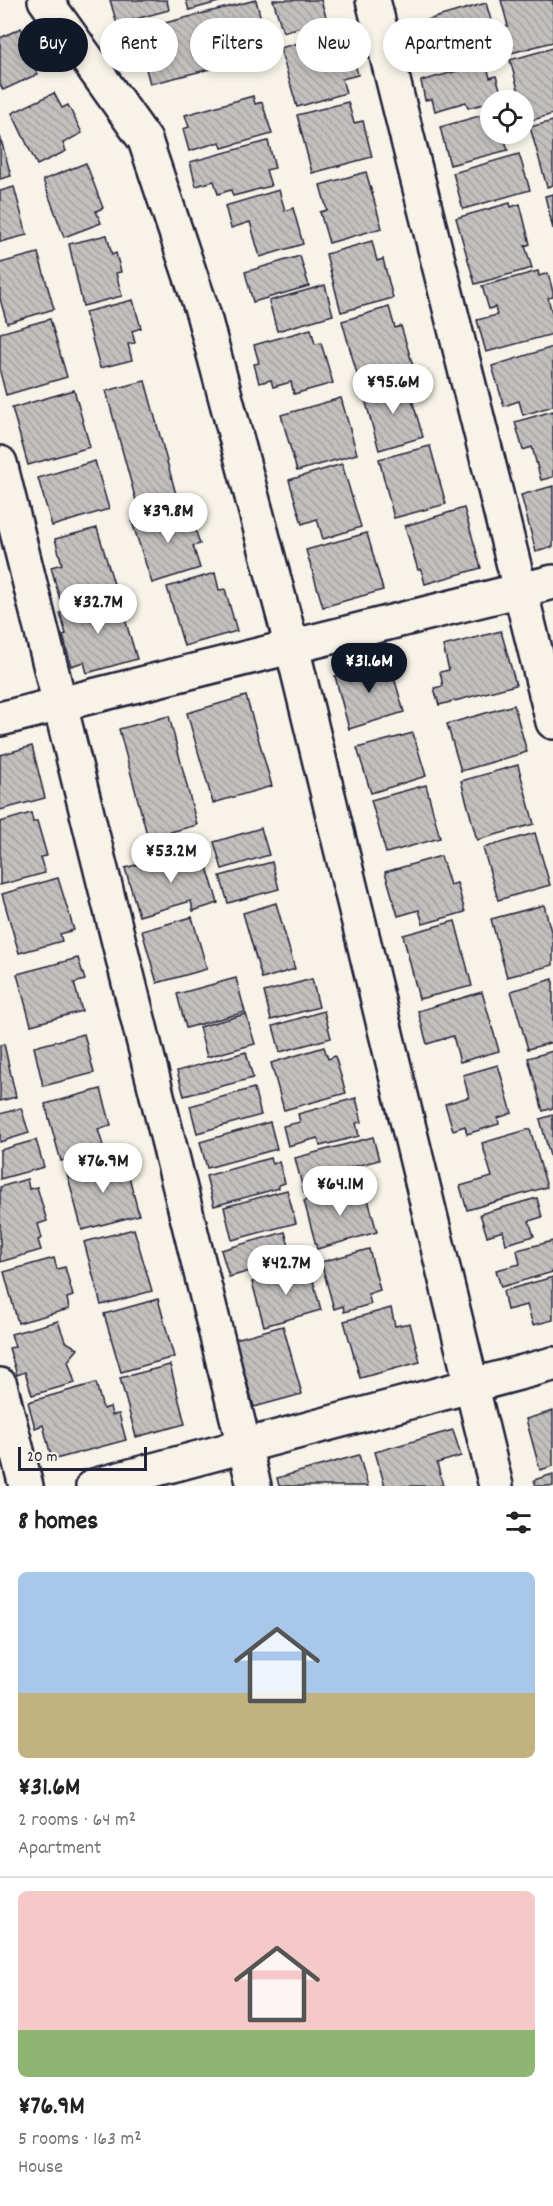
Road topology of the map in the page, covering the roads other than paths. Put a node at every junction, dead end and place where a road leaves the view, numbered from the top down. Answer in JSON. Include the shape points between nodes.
{"nodes":[{"id":1,"x":45,"y":0,"type":"edge"},
{"id":2,"x":373,"y":0,"type":"edge"},
{"id":3,"x":0,"y":464,"type":"edge"},
{"id":4,"x":553,"y":582,"type":"edge"},
{"id":5,"x":520,"y":591,"type":"junction"},
{"id":6,"x":292,"y":647,"type":"junction"},
{"id":7,"x":59,"y":705,"type":"junction"},
{"id":8,"x":0,"y":719,"type":"edge"},
{"id":9,"x":553,"y":722,"type":"edge"},
{"id":10,"x":553,"y":1364,"type":"edge"},
{"id":11,"x":0,"y":1385,"type":"edge"},
{"id":12,"x":470,"y":1385,"type":"junction"},
{"id":13,"x":245,"y":1448,"type":"junction"},
{"id":14,"x":26,"y":1486,"type":"edge"},
{"id":15,"x":93,"y":1486,"type":"edge"},
{"id":16,"x":254,"y":1486,"type":"edge"},
{"id":17,"x":496,"y":1486,"type":"edge"}],
"edges":[{"from":1,"to":6,"type":"street","via":[[145,140],[203,313]]},
{"from":2,"to":5,"type":"street"},
{"from":3,"to":7,"type":"street"},
{"from":4,"to":5,"type":"street"},
{"from":5,"to":6,"type":"street"},
{"from":5,"to":9,"type":"street"},
{"from":6,"to":7,"type":"street"},
{"from":6,"to":12,"type":"street"},
{"from":7,"to":8,"type":"street"},
{"from":7,"to":13,"type":"street"},
{"from":10,"to":12,"type":"street"},
{"from":11,"to":14,"type":"street"},
{"from":12,"to":13,"type":"street"},
{"from":12,"to":17,"type":"street"},
{"from":13,"to":15,"type":"street"},
{"from":13,"to":16,"type":"street"}]}
